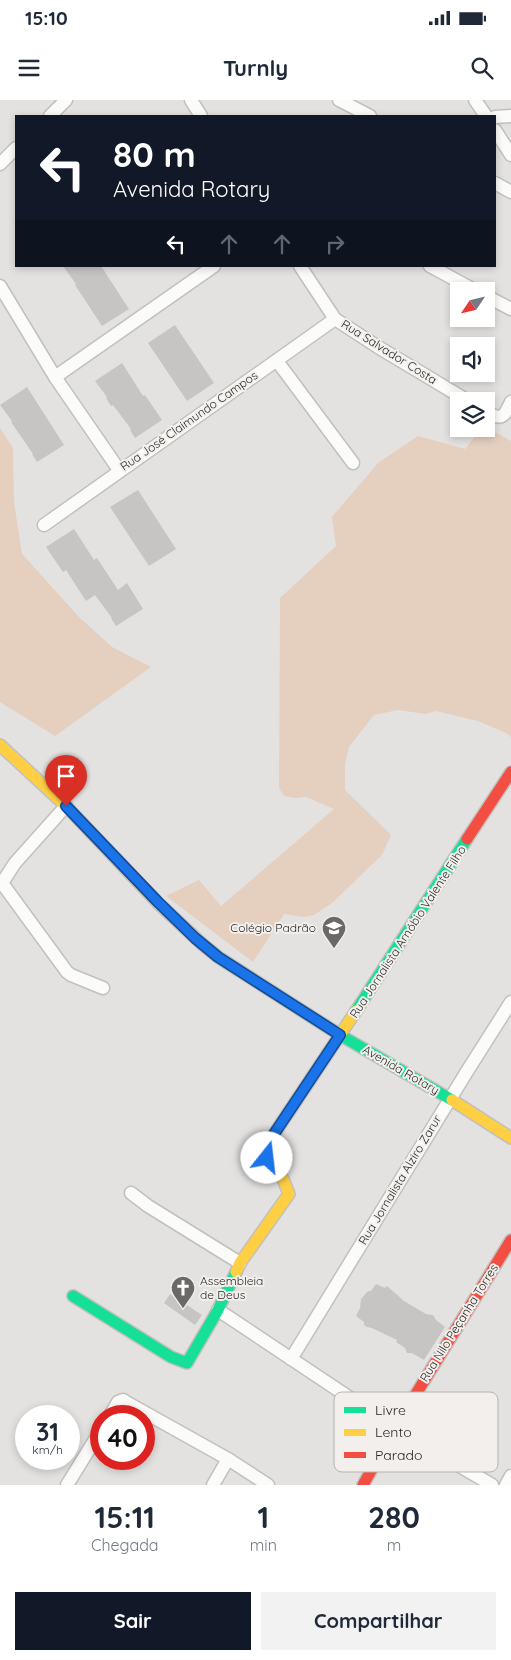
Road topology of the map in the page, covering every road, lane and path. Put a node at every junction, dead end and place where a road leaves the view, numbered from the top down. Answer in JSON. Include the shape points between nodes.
{"nodes":[{"id":1,"x":66,"y":100,"type":"edge"},
{"id":2,"x":191,"y":100,"type":"edge"},
{"id":3,"x":339,"y":100,"type":"edge"},
{"id":4,"x":475,"y":100,"type":"edge"},
{"id":5,"x":51,"y":115,"type":"edge"},
{"id":6,"x":200,"y":115,"type":"edge"},
{"id":7,"x":368,"y":115,"type":"edge"},
{"id":8,"x":485,"y":115,"type":"edge"},
{"id":9,"x":511,"y":116,"type":"edge"},
{"id":10,"x":496,"y":117,"type":"edge"},
{"id":11,"x":496,"y":132,"type":"edge"},
{"id":12,"x":15,"y":149,"type":"edge"},
{"id":13,"x":511,"y":155,"type":"edge"},
{"id":14,"x":0,"y":164,"type":"edge"},
{"id":15,"x":496,"y":184,"type":"edge"},
{"id":16,"x":511,"y":192,"type":"edge"},
{"id":17,"x":213,"y":267,"type":"edge"},
{"id":18,"x":301,"y":267,"type":"edge"},
{"id":19,"x":432,"y":267,"type":"edge"},
{"id":20,"x":459,"y":282,"type":"edge"},
{"id":21,"x":0,"y":286,"type":"edge"},
{"id":22,"x":495,"y":301,"type":"edge"},
{"id":23,"x":511,"y":309,"type":"edge"},
{"id":24,"x":335,"y":319,"type":"junction"},
{"id":25,"x":276,"y":361,"type":"junction"},
{"id":26,"x":55,"y":377,"type":"junction"},
{"id":27,"x":453,"y":392,"type":"edge"},
{"id":28,"x":511,"y":402,"type":"edge"},
{"id":29,"x":495,"y":417,"type":"edge"},
{"id":30,"x":353,"y":463,"type":"dead end"},
{"id":31,"x":119,"y":470,"type":"junction"},
{"id":32,"x":44,"y":524,"type":"dead end"},
{"id":33,"x":0,"y":746,"type":"edge"},
{"id":34,"x":511,"y":772,"type":"edge"},
{"id":35,"x":66,"y":806,"type":"junction"},
{"id":36,"x":103,"y":988,"type":"dead end"},
{"id":37,"x":511,"y":1002,"type":"edge"},
{"id":38,"x":340,"y":1035,"type":"junction"},
{"id":39,"x":450,"y":1099,"type":"junction"},
{"id":40,"x":511,"y":1138,"type":"edge"},
{"id":41,"x":130,"y":1193,"type":"dead end"},
{"id":42,"x":511,"y":1240,"type":"edge"},
{"id":43,"x":240,"y":1263,"type":"junction"},
{"id":44,"x":73,"y":1296,"type":"dead end"},
{"id":45,"x":218,"y":1310,"type":"junction"},
{"id":46,"x":291,"y":1359,"type":"junction"},
{"id":47,"x":341,"y":1392,"type":"edge"},
{"id":48,"x":417,"y":1392,"type":"edge"},
{"id":49,"x":116,"y":1405,"type":"edge"},
{"id":50,"x":132,"y":1405,"type":"edge"},
{"id":51,"x":155,"y":1418,"type":"edge"},
{"id":52,"x":90,"y":1448,"type":"edge"},
{"id":53,"x":228,"y":1459,"type":"junction"},
{"id":54,"x":370,"y":1472,"type":"edge"},
{"id":55,"x":470,"y":1472,"type":"edge"},
{"id":56,"x":511,"y":1476,"type":"edge"},
{"id":57,"x":67,"y":1485,"type":"edge"},
{"id":58,"x":213,"y":1485,"type":"edge"},
{"id":59,"x":268,"y":1485,"type":"edge"},
{"id":60,"x":362,"y":1485,"type":"edge"},
{"id":61,"x":492,"y":1485,"type":"edge"},
{"id":62,"x":506,"y":1485,"type":"edge"}],
"edges":[{"from":1,"to":5,"type":"street"},
{"from":2,"to":6,"type":"street"},
{"from":3,"to":7,"type":"street"},
{"from":4,"to":8,"type":"street"},
{"from":9,"to":10,"type":"street"},
{"from":11,"to":13,"type":"street"},
{"from":12,"to":14,"type":"street"},
{"from":15,"to":16,"type":"street"},
{"from":17,"to":26,"type":"street"},
{"from":18,"to":24,"type":"street"},
{"from":19,"to":20,"type":"street"},
{"from":21,"to":26,"type":"street"},
{"from":22,"to":23,"type":"street"},
{"from":24,"to":25,"type":"street","name":"Rua José Claimundo Campos"},
{"from":24,"to":27,"type":"street","name":"Rua Salvador Costa"},
{"from":25,"to":30,"type":"street"},
{"from":25,"to":31,"type":"street","name":"Rua José Claimundo Campos"},
{"from":26,"to":31,"type":"street"},
{"from":28,"to":29,"type":"street","via":[[502,417]]},
{"from":31,"to":32,"type":"street","name":"Rua José Claimundo Campos"},
{"from":33,"to":35,"type":"street","name":"Avenida Rotary"},
{"from":34,"to":38,"type":"street","name":"Rua Jornalista Arnóbio Valente Filho"},
{"from":35,"to":36,"type":"street","via":[[15,863],[2,884],[67,972]]},
{"from":35,"to":38,"type":"street","name":"Avenida Rotary","via":[[195,938],[218,957]]},
{"from":37,"to":39,"type":"street","name":"Rua Jornalista Alziro Zarur"},
{"from":38,"to":39,"type":"street","name":"Avenida Rotary"},
{"from":38,"to":43,"type":"street","name":"Rua Jornalista Arnóbio Valente Filho","via":[[270,1143],[267,1158],[289,1194]]},
{"from":39,"to":40,"type":"street","name":"Avenida Rotary"},
{"from":39,"to":46,"type":"street","name":"Rua Jornalista Alziro Zarur"},
{"from":41,"to":43,"type":"street"},
{"from":42,"to":48,"type":"street","name":"Rua Nilo Peçanha Torres"},
{"from":43,"to":45,"type":"street","name":"Rua Jornalista Arnóbio Valente Filho"},
{"from":44,"to":45,"type":"street","name":"Rua Jornalista Arnóbio Valente Filho","via":[[171,1357],[187,1363]]},
{"from":45,"to":46,"type":"street"},
{"from":46,"to":47,"type":"street"},
{"from":49,"to":50,"type":"street","via":[[123,1400]]},
{"from":51,"to":53,"type":"street"},
{"from":52,"to":57,"type":"street"},
{"from":53,"to":58,"type":"street"},
{"from":53,"to":59,"type":"street"},
{"from":54,"to":60,"type":"street","name":"Rua Nilo Peçanha Torres"},
{"from":55,"to":61,"type":"street"},
{"from":56,"to":62,"type":"street"}]}
